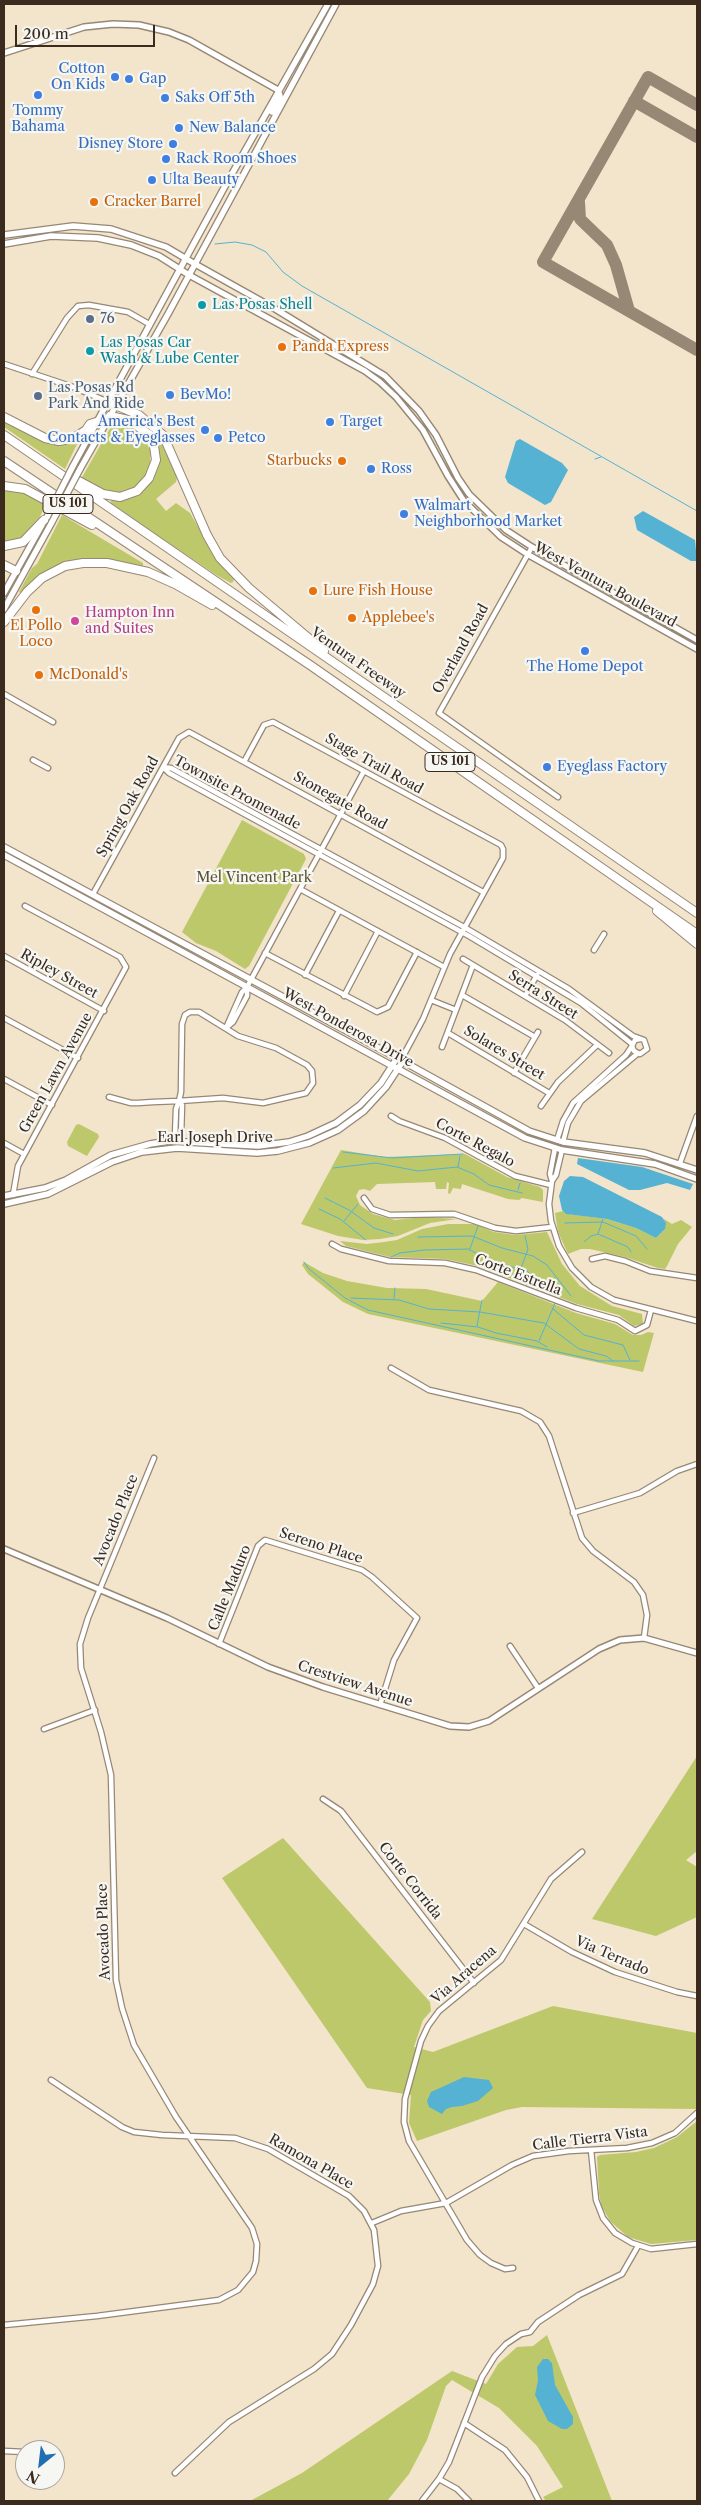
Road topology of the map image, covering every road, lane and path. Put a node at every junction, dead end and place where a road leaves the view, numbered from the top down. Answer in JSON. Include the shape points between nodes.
{"nodes":[{"id":1,"x":328,"y":4,"type":"edge"},
{"id":2,"x":336,"y":4,"type":"edge"},
{"id":3,"x":4,"y":53,"type":"edge"},
{"id":4,"x":278,"y":90,"type":"junction"},
{"id":5,"x":263,"y":137,"type":"junction"},
{"id":6,"x":4,"y":235,"type":"edge"},
{"id":7,"x":4,"y":244,"type":"edge"},
{"id":8,"x":186,"y":258,"type":"junction"},
{"id":9,"x":195,"y":264,"type":"junction"},
{"id":10,"x":180,"y":268,"type":"junction"},
{"id":11,"x":189,"y":275,"type":"junction"},
{"id":12,"x":149,"y":324,"type":"junction"},
{"id":13,"x":4,"y":364,"type":"edge"},
{"id":14,"x":32,"y":374,"type":"junction"},
{"id":15,"x":106,"y":401,"type":"junction"},
{"id":16,"x":116,"y":405,"type":"junction"},
{"id":17,"x":110,"y":416,"type":"junction"},
{"id":18,"x":4,"y":417,"type":"edge"},
{"id":19,"x":96,"y":422,"type":"junction"},
{"id":20,"x":4,"y":435,"type":"edge"},
{"id":21,"x":26,"y":450,"type":"junction"},
{"id":22,"x":4,"y":461,"type":"edge"},
{"id":23,"x":4,"y":486,"type":"edge"},
{"id":24,"x":48,"y":520,"type":"junction"},
{"id":25,"x":4,"y":546,"type":"edge"},
{"id":26,"x":132,"y":547,"type":"junction"},
{"id":27,"x":532,"y":547,"type":"junction"},
{"id":28,"x":527,"y":554,"type":"junction"},
{"id":29,"x":4,"y":565,"type":"edge"},
{"id":30,"x":20,"y":573,"type":"junction"},
{"id":31,"x":4,"y":593,"type":"edge"},
{"id":32,"x":4,"y":609,"type":"edge"},
{"id":33,"x":661,"y":620,"type":"junction"},
{"id":34,"x":4,"y":622,"type":"edge"},
{"id":35,"x":657,"y":627,"type":"junction"},
{"id":36,"x":256,"y":628,"type":"junction"},
{"id":37,"x":697,"y":640,"type":"edge"},
{"id":38,"x":697,"y":649,"type":"edge"},
{"id":39,"x":334,"y":662,"type":"junction"},
{"id":40,"x":4,"y":694,"type":"edge"},
{"id":41,"x":53,"y":722,"type":"dead end"},
{"id":42,"x":184,"y":733,"type":"joint"},
{"id":43,"x":33,"y":760,"type":"dead end"},
{"id":44,"x":244,"y":762,"type":"junction"},
{"id":45,"x":163,"y":767,"type":"junction"},
{"id":46,"x":48,"y":768,"type":"dead end"},
{"id":47,"x":364,"y":771,"type":"junction"},
{"id":48,"x":558,"y":797,"type":"dead end"},
{"id":49,"x":340,"y":814,"type":"junction"},
{"id":50,"x":4,"y":847,"type":"edge"},
{"id":51,"x":320,"y":852,"type":"junction"},
{"id":52,"x":504,"y":854,"type":"joint"},
{"id":53,"x":4,"y":855,"type":"edge"},
{"id":54,"x":657,"y":885,"type":"junction"},
{"id":55,"x":300,"y":889,"type":"junction"},
{"id":56,"x":484,"y":892,"type":"junction"},
{"id":57,"x":93,"y":894,"type":"junction"},
{"id":58,"x":644,"y":897,"type":"junction"},
{"id":59,"x":89,"y":901,"type":"junction"},
{"id":60,"x":26,"y":906,"type":"dead end"},
{"id":61,"x":697,"y":907,"type":"edge"},
{"id":62,"x":339,"y":911,"type":"junction"},
{"id":63,"x":697,"y":913,"type":"edge"},
{"id":64,"x":464,"y":927,"type":"junction"},
{"id":65,"x":378,"y":932,"type":"junction"},
{"id":66,"x":462,"y":932,"type":"junction"},
{"id":67,"x":604,"y":934,"type":"dead end"},
{"id":68,"x":697,"y":934,"type":"edge"},
{"id":69,"x":697,"y":944,"type":"edge"},
{"id":70,"x":594,"y":950,"type":"dead end"},
{"id":71,"x":416,"y":952,"type":"junction"},
{"id":72,"x":265,"y":953,"type":"junction"},
{"id":73,"x":4,"y":956,"type":"edge"},
{"id":74,"x":463,"y":959,"type":"dead end"},
{"id":75,"x":473,"y":965,"type":"junction"},
{"id":76,"x":444,"y":967,"type":"junction"},
{"id":77,"x":538,"y":974,"type":"junction"},
{"id":78,"x":305,"y":975,"type":"junction"},
{"id":79,"x":251,"y":980,"type":"junction"},
{"id":80,"x":247,"y":987,"type":"junction"},
{"id":81,"x":462,"y":995,"type":"junction"},
{"id":82,"x":344,"y":996,"type":"junction"},
{"id":83,"x":525,"y":996,"type":"junction"},
{"id":84,"x":431,"y":1000,"type":"junction"},
{"id":85,"x":456,"y":1010,"type":"junction"},
{"id":86,"x":104,"y":1011,"type":"junction"},
{"id":87,"x":4,"y":1018,"type":"edge"},
{"id":88,"x":226,"y":1028,"type":"junction"},
{"id":89,"x":538,"y":1032,"type":"dead end"},
{"id":90,"x":448,"y":1033,"type":"junction"},
{"id":91,"x":535,"y":1037,"type":"junction"},
{"id":92,"x":640,"y":1039,"type":"junction"},
{"id":93,"x":597,"y":1045,"type":"junction"},
{"id":94,"x":632,"y":1045,"type":"junction"},
{"id":95,"x":442,"y":1047,"type":"dead end"},
{"id":96,"x":609,"y":1053,"type":"dead end"},
{"id":97,"x":637,"y":1054,"type":"junction"},
{"id":98,"x":78,"y":1058,"type":"junction"},
{"id":99,"x":401,"y":1060,"type":"junction"},
{"id":100,"x":395,"y":1068,"type":"junction"},
{"id":101,"x":514,"y":1073,"type":"junction"},
{"id":102,"x":4,"y":1079,"type":"edge"},
{"id":103,"x":549,"y":1093,"type":"junction"},
{"id":104,"x":109,"y":1096,"type":"dead end"},
{"id":105,"x":180,"y":1100,"type":"junction"},
{"id":106,"x":52,"y":1105,"type":"junction"},
{"id":107,"x":541,"y":1106,"type":"dead end"},
{"id":108,"x":391,"y":1116,"type":"dead end"},
{"id":109,"x":697,"y":1116,"type":"edge"},
{"id":110,"x":560,"y":1141,"type":"junction"},
{"id":111,"x":179,"y":1142,"type":"junction"},
{"id":112,"x":4,"y":1143,"type":"edge"},
{"id":113,"x":554,"y":1148,"type":"junction"},
{"id":114,"x":179,"y":1149,"type":"junction"},
{"id":115,"x":562,"y":1150,"type":"junction"},
{"id":116,"x":24,"y":1154,"type":"junction"},
{"id":117,"x":680,"y":1163,"type":"junction"},
{"id":118,"x":697,"y":1170,"type":"edge"},
{"id":119,"x":677,"y":1171,"type":"junction"},
{"id":120,"x":697,"y":1180,"type":"edge"},
{"id":121,"x":551,"y":1183,"type":"junction"},
{"id":122,"x":13,"y":1195,"type":"junction"},
{"id":123,"x":4,"y":1196,"type":"edge"},
{"id":124,"x":364,"y":1198,"type":"dead end"},
{"id":125,"x":14,"y":1203,"type":"junction"},
{"id":126,"x":4,"y":1204,"type":"edge"},
{"id":127,"x":552,"y":1227,"type":"junction"},
{"id":128,"x":332,"y":1244,"type":"dead end"},
{"id":129,"x":592,"y":1259,"type":"dead end"},
{"id":130,"x":697,"y":1278,"type":"edge"},
{"id":131,"x":651,"y":1310,"type":"junction"},
{"id":132,"x":697,"y":1320,"type":"edge"},
{"id":133,"x":392,"y":1368,"type":"dead end"},
{"id":134,"x":154,"y":1458,"type":"dead end"},
{"id":135,"x":697,"y":1464,"type":"edge"},
{"id":136,"x":573,"y":1513,"type":"junction"},
{"id":137,"x":263,"y":1542,"type":"joint"},
{"id":138,"x":4,"y":1549,"type":"edge"},
{"id":139,"x":100,"y":1590,"type":"junction"},
{"id":140,"x":644,"y":1638,"type":"junction"},
{"id":141,"x":219,"y":1644,"type":"junction"},
{"id":142,"x":510,"y":1646,"type":"dead end"},
{"id":143,"x":697,"y":1653,"type":"edge"},
{"id":144,"x":538,"y":1688,"type":"junction"},
{"id":145,"x":380,"y":1704,"type":"junction"},
{"id":146,"x":95,"y":1710,"type":"junction"},
{"id":147,"x":44,"y":1729,"type":"dead end"},
{"id":148,"x":323,"y":1799,"type":"dead end"},
{"id":149,"x":582,"y":1852,"type":"dead end"},
{"id":150,"x":524,"y":1924,"type":"junction"},
{"id":151,"x":474,"y":1983,"type":"junction"},
{"id":152,"x":697,"y":1996,"type":"edge"},
{"id":153,"x":51,"y":2080,"type":"dead end"},
{"id":154,"x":697,"y":2113,"type":"edge"},
{"id":155,"x":189,"y":2136,"type":"junction"},
{"id":156,"x":591,"y":2150,"type":"junction"},
{"id":157,"x":446,"y":2203,"type":"junction"},
{"id":158,"x":372,"y":2223,"type":"junction"},
{"id":159,"x":697,"y":2244,"type":"edge"},
{"id":160,"x":638,"y":2246,"type":"junction"},
{"id":161,"x":513,"y":2268,"type":"dead end"},
{"id":162,"x":4,"y":2325,"type":"edge"},
{"id":163,"x":464,"y":2423,"type":"junction"},
{"id":164,"x":175,"y":2472,"type":"dead end"},
{"id":165,"x":440,"y":2479,"type":"junction"},
{"id":166,"x":422,"y":2501,"type":"edge"},
{"id":167,"x":469,"y":2501,"type":"edge"},
{"id":168,"x":538,"y":2501,"type":"edge"}],
"edges":[{"from":1,"to":4,"type":"main road"},
{"from":2,"to":5,"type":"main road"},
{"from":3,"to":4,"type":"street","via":[[84,27],[140,25],[189,40]]},
{"from":4,"to":5,"type":"main road","via":[[280,96],[262,132]]},
{"from":4,"to":8,"type":"main road"},
{"from":5,"to":9,"type":"main road"},
{"from":6,"to":8,"type":"main road","via":[[73,226],[110,229],[148,240]]},
{"from":7,"to":10,"type":"main road","via":[[51,236],[98,238],[145,250]]},
{"from":8,"to":9,"type":"main road"},
{"from":8,"to":10,"type":"main road"},
{"from":9,"to":11,"type":"main road"},
{"from":9,"to":27,"type":"street","name":"West Ventura Boulevard","via":[[385,376],[419,411],[436,435],[458,478],[479,505],[506,530]]},
{"from":10,"to":11,"type":"main road"},
{"from":10,"to":12,"type":"main road"},
{"from":11,"to":16,"type":"main road"},
{"from":11,"to":28,"type":"street","name":"West Ventura Boulevard","via":[[380,382],[396,396],[423,430],[468,506]]},
{"from":12,"to":14,"type":"street","via":[[128,312],[82,304],[67,318]]},
{"from":12,"to":15,"type":"main road"},
{"from":13,"to":14,"type":"street"},
{"from":14,"to":15,"type":"street"},
{"from":15,"to":16,"type":"highway"},
{"from":15,"to":19,"type":"main road"},
{"from":16,"to":17,"type":"main road"},
{"from":16,"to":39,"type":"highway","via":[[150,422],[163,435],[207,535],[227,567]]},
{"from":17,"to":21,"type":"highway","via":[[123,418],[144,430],[154,446],[156,460],[153,472],[132,493],[120,496],[103,494]]},
{"from":17,"to":24,"type":"main road","bridge":true},
{"from":18,"to":19,"type":"highway","via":[[45,438],[59,441],[80,435]]},
{"from":19,"to":24,"type":"main road","bridge":true},
{"from":20,"to":21,"type":"highway","name":"Ventura Freeway","number":"US 101"},
{"from":21,"to":39,"type":"highway","name":"Ventura Freeway","number":"US 101"},
{"from":22,"to":26,"type":"highway","name":"Ventura Freeway","number":"US 101"},
{"from":23,"to":26,"type":"highway","via":[[25,489]]},
{"from":24,"to":25,"type":"highway","via":[[23,542]]},
{"from":24,"to":30,"type":"main road"},
{"from":26,"to":36,"type":"highway","name":"Ventura Freeway","number":"US 101"},
{"from":27,"to":28,"type":"street","name":"Overland Road"},
{"from":27,"to":33,"type":"street","name":"West Ventura Boulevard"},
{"from":28,"to":35,"type":"street","name":"West Ventura Boulevard"},
{"from":28,"to":48,"type":"street","name":"Overland Road","via":[[438,713]]},
{"from":29,"to":30,"type":"highway"},
{"from":30,"to":31,"type":"main road"},
{"from":30,"to":32,"type":"main road"},
{"from":33,"to":35,"type":"street"},
{"from":33,"to":37,"type":"street","name":"West Ventura Boulevard"},
{"from":34,"to":36,"type":"highway","via":[[42,578],[65,566],[93,562],[161,577]]},
{"from":35,"to":38,"type":"street","name":"West Ventura Boulevard"},
{"from":36,"to":58,"type":"highway","name":"Ventura Freeway","number":"US 101"},
{"from":39,"to":54,"type":"highway","name":"Ventura Freeway","number":"US 101"},
{"from":40,"to":41,"type":"street"},
{"from":42,"to":44,"type":"street","name":"Stonegate Road","via":[[192,734]]},
{"from":42,"to":45,"type":"street","name":"Spring Oak Road"},
{"from":43,"to":46,"type":"street"},
{"from":44,"to":47,"type":"street","name":"Stage Trail Road","via":[[264,725],[272,722]]},
{"from":44,"to":49,"type":"street","name":"Stonegate Road"},
{"from":45,"to":51,"type":"street","name":"Townsite Promenade","via":[[171,768]]},
{"from":45,"to":57,"type":"street","name":"Spring Oak Road"},
{"from":47,"to":49,"type":"street"},
{"from":47,"to":52,"type":"street","name":"Stage Trail Road","via":[[501,845]]},
{"from":49,"to":51,"type":"street"},
{"from":49,"to":56,"type":"street","name":"Stonegate Road"},
{"from":50,"to":57,"type":"main road","name":"West Ponderosa Drive"},
{"from":51,"to":55,"type":"street"},
{"from":51,"to":64,"type":"street","name":"Townsite Promenade"},
{"from":51,"to":66,"type":"street","name":"Townsite Promenade"},
{"from":52,"to":56,"type":"street","name":"Earl Joseph Drive"},
{"from":53,"to":59,"type":"main road","name":"West Ponderosa Drive"},
{"from":54,"to":61,"type":"highway"},
{"from":54,"to":63,"type":"highway","name":"Ventura Freeway","number":"US 101"},
{"from":55,"to":62,"type":"street"},
{"from":55,"to":72,"type":"street"},
{"from":56,"to":64,"type":"street","name":"Earl Joseph Drive"},
{"from":57,"to":59,"type":"main road"},
{"from":57,"to":79,"type":"main road","name":"West Ponderosa Drive"},
{"from":58,"to":68,"type":"highway","name":"Ventura Freeway","number":"US 101"},
{"from":58,"to":69,"type":"highway"},
{"from":59,"to":80,"type":"main road","name":"West Ponderosa Drive"},
{"from":60,"to":86,"type":"street","name":"Green Lawn Avenue","via":[[120,957],[126,965],[125,973]]},
{"from":62,"to":65,"type":"street"},
{"from":62,"to":78,"type":"street"},
{"from":64,"to":66,"type":"street","name":"Earl Joseph Drive"},
{"from":64,"to":77,"type":"street","name":"Townsite Promenade"},
{"from":65,"to":71,"type":"street"},
{"from":65,"to":82,"type":"street"},
{"from":66,"to":76,"type":"street","name":"Earl Joseph Drive"},
{"from":66,"to":77,"type":"street","name":"Townsite Promenade"},
{"from":67,"to":70,"type":"street"},
{"from":71,"to":76,"type":"street"},
{"from":71,"to":82,"type":"street","via":[[388,1007],[381,1012],[372,1011]]},
{"from":72,"to":78,"type":"street"},
{"from":72,"to":79,"type":"street"},
{"from":73,"to":86,"type":"street","name":"Ripley Street"},
{"from":74,"to":75,"type":"street","name":"Serra Street"},
{"from":75,"to":81,"type":"street"},
{"from":75,"to":83,"type":"street","name":"Serra Street"},
{"from":76,"to":84,"type":"street","name":"Earl Joseph Drive"},
{"from":77,"to":83,"type":"street"},
{"from":77,"to":92,"type":"street","name":"Townsite Promenade","via":[[583,998]]},
{"from":77,"to":94,"type":"street","name":"Townsite Promenade","via":[[590,1009]]},
{"from":78,"to":82,"type":"street"},
{"from":79,"to":80,"type":"street"},
{"from":79,"to":99,"type":"main road","name":"West Ponderosa Drive"},
{"from":80,"to":88,"type":"street"},
{"from":80,"to":100,"type":"main road","name":"West Ponderosa Drive"},
{"from":81,"to":85,"type":"street"},
{"from":81,"to":91,"type":"street"},
{"from":83,"to":93,"type":"street","name":"Serra Street","via":[[565,1020]]},
{"from":84,"to":85,"type":"street"},
{"from":84,"to":99,"type":"street","name":"Earl Joseph Drive"},
{"from":85,"to":90,"type":"street"},
{"from":86,"to":98,"type":"street","name":"Green Lawn Avenue"},
{"from":87,"to":98,"type":"street"},
{"from":88,"to":105,"type":"street","via":[[196,1011],[184,1018]]},
{"from":88,"to":105,"type":"street","via":[[304,1063],[314,1077],[312,1086],[306,1092],[269,1102],[252,1103],[227,1098]]},
{"from":89,"to":91,"type":"street"},
{"from":90,"to":95,"type":"street"},
{"from":90,"to":101,"type":"street","name":"Solares Street"},
{"from":91,"to":101,"type":"street"},
{"from":92,"to":94,"type":"street"},
{"from":92,"to":97,"type":"street","via":[[646,1042],[647,1049]]},
{"from":93,"to":96,"type":"street","name":"Serra Street"},
{"from":93,"to":103,"type":"street"},
{"from":94,"to":97,"type":"street"},
{"from":94,"to":110,"type":"street","via":[[626,1055],[573,1103],[563,1120]]},
{"from":97,"to":110,"type":"street","via":[[582,1101]]},
{"from":98,"to":106,"type":"street","name":"Green Lawn Avenue"},
{"from":99,"to":100,"type":"main road","name":"Earl Joseph Drive"},
{"from":99,"to":110,"type":"main road","name":"West Ponderosa Drive","via":[[519,1127]]},
{"from":100,"to":111,"type":"main road","name":"Earl Joseph Drive","via":[[360,1105],[336,1123],[308,1136],[258,1146]]},
{"from":100,"to":113,"type":"main road","name":"West Ponderosa Drive","via":[[515,1134]]},
{"from":100,"to":114,"type":"main road","name":"Earl Joseph Drive","via":[[383,1091],[364,1111],[338,1130],[309,1143],[257,1153]]},
{"from":101,"to":103,"type":"street","name":"Solares Street"},
{"from":102,"to":106,"type":"street"},
{"from":103,"to":107,"type":"street"},
{"from":104,"to":105,"type":"street","via":[[131,1103]]},
{"from":105,"to":111,"type":"street","via":[[176,1105],[175,1136]]},
{"from":106,"to":116,"type":"street","name":"Green Lawn Avenue"},
{"from":108,"to":121,"type":"street","name":"Corte Regalo","via":[[445,1138],[515,1176]]},
{"from":109,"to":117,"type":"street"},
{"from":110,"to":113,"type":"main road"},
{"from":110,"to":115,"type":"main road"},
{"from":110,"to":117,"type":"main road","name":"West Ponderosa Drive","via":[[645,1153]]},
{"from":111,"to":114,"type":"main road"},
{"from":111,"to":122,"type":"main road","name":"Earl Joseph Drive","via":[[120,1151],[56,1184]]},
{"from":112,"to":116,"type":"street"},
{"from":113,"to":115,"type":"main road","name":"West Ponderosa Drive"},
{"from":113,"to":121,"type":"street"},
{"from":114,"to":125,"type":"main road","name":"Earl Joseph Drive","via":[[130,1155],[57,1191]]},
{"from":115,"to":119,"type":"main road","name":"West Ponderosa Drive","via":[[643,1161]]},
{"from":115,"to":121,"type":"street"},
{"from":116,"to":122,"type":"street","name":"Green Lawn Avenue","via":[[16,1172]]},
{"from":117,"to":118,"type":"main road","name":"West Ponderosa Drive"},
{"from":117,"to":119,"type":"main road"},
{"from":119,"to":120,"type":"main road","name":"West Ponderosa Drive"},
{"from":121,"to":127,"type":"street"},
{"from":122,"to":123,"type":"main road","name":"Earl Joseph Drive"},
{"from":122,"to":125,"type":"main road"},
{"from":124,"to":127,"type":"street","via":[[372,1209],[390,1215],[454,1214],[495,1228],[516,1231]]},
{"from":125,"to":126,"type":"main road","name":"Earl Joseph Drive"},
{"from":127,"to":131,"type":"street","via":[[562,1254],[584,1281],[614,1300]]},
{"from":128,"to":131,"type":"street","name":"Corte Estrella","via":[[389,1261],[445,1263],[476,1270],[576,1308],[618,1320],[635,1331],[647,1326]]},
{"from":129,"to":130,"type":"street","via":[[602,1256],[650,1271]]},
{"from":131,"to":132,"type":"street"},
{"from":133,"to":136,"type":"street","via":[[429,1390],[521,1411],[536,1418],[549,1436]]},
{"from":134,"to":139,"type":"street","name":"Avocado Place"},
{"from":135,"to":136,"type":"street","via":[[677,1471],[640,1493]]},
{"from":136,"to":140,"type":"street","via":[[589,1547],[634,1582],[643,1595],[647,1616]]},
{"from":137,"to":141,"type":"street","name":"Calle Maduro","via":[[258,1546]]},
{"from":137,"to":145,"type":"street","name":"Sereno Place","via":[[270,1541],[362,1570],[416,1616],[414,1626],[394,1660]]},
{"from":138,"to":139,"type":"street","name":"Crestview Avenue"},
{"from":139,"to":141,"type":"street","name":"Crestview Avenue"},
{"from":139,"to":146,"type":"street","name":"Avocado Place","via":[[80,1644],[82,1668]]},
{"from":140,"to":143,"type":"street","name":"Crestview Avenue"},
{"from":140,"to":144,"type":"street","name":"Crestview Avenue","via":[[625,1639],[607,1645]]},
{"from":141,"to":145,"type":"street","name":"Crestview Avenue","via":[[268,1667]]},
{"from":142,"to":144,"type":"street"},
{"from":144,"to":145,"type":"street","name":"Crestview Avenue","via":[[495,1718],[469,1727],[444,1725]]},
{"from":146,"to":147,"type":"street"},
{"from":146,"to":155,"type":"street","name":"Avocado Place","via":[[111,1775],[114,1965],[118,1993],[134,2045]]},
{"from":148,"to":151,"type":"street","name":"Corte Corrida","via":[[341,1811]]},
{"from":149,"to":150,"type":"street","name":"Via Aracena","via":[[551,1879]]},
{"from":150,"to":151,"type":"street","name":"Via Aracena","via":[[505,1955]]},
{"from":150,"to":152,"type":"street","name":"Via Terrado","via":[[615,1972]]},
{"from":151,"to":157,"type":"street","name":"Via Aracena","via":[[439,2011],[428,2026],[415,2061],[404,2108],[409,2140]]},
{"from":153,"to":155,"type":"street","name":"Ramona Place","via":[[128,2130],[153,2135]]},
{"from":154,"to":156,"type":"street","name":"Calle Tierra Vista","via":[[675,2132],[652,2143]]},
{"from":155,"to":158,"type":"street","name":"Ramona Place","via":[[235,2138],[268,2149],[349,2196],[360,2205]]},
{"from":155,"to":162,"type":"street","name":"Avocado Place","via":[[254,2233],[255,2267],[248,2280],[238,2290],[219,2300]]},
{"from":156,"to":157,"type":"street","name":"Calle Tierra Vista","via":[[546,2154],[524,2160]]},
{"from":156,"to":160,"type":"street","via":[[594,2193],[600,2212],[616,2233]]},
{"from":157,"to":158,"type":"street","name":"Calle Tierra Vista","via":[[401,2211]]},
{"from":157,"to":161,"type":"street","name":"Via Aracena","via":[[475,2250],[491,2263],[505,2269]]},
{"from":158,"to":164,"type":"street","name":"Ramona Place","via":[[378,2258],[375,2277],[336,2350],[314,2368],[229,2422]]},
{"from":159,"to":160,"type":"street","via":[[657,2249]]},
{"from":160,"to":163,"type":"street","via":[[622,2274],[579,2295],[538,2322],[530,2332],[506,2344],[488,2365]]},
{"from":163,"to":165,"type":"street"},
{"from":163,"to":168,"type":"street","via":[[505,2450],[527,2478]]},
{"from":165,"to":166,"type":"street"},
{"from":165,"to":167,"type":"street"}]}
